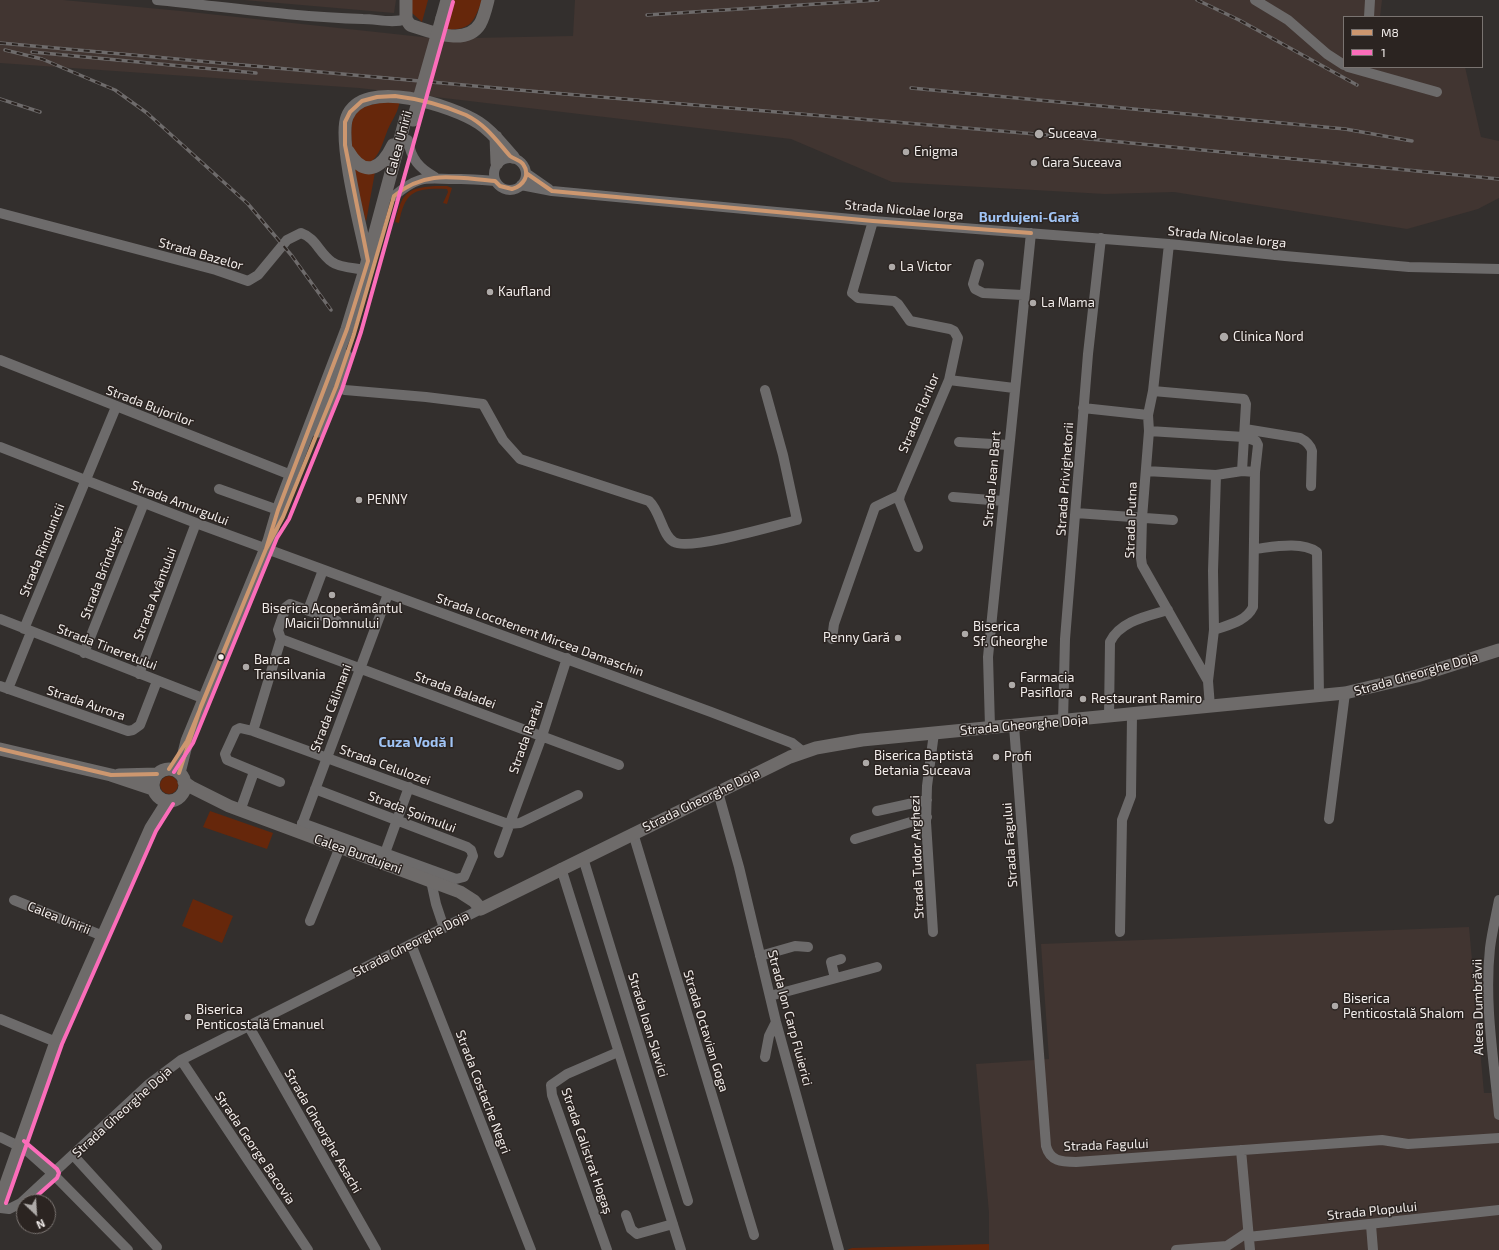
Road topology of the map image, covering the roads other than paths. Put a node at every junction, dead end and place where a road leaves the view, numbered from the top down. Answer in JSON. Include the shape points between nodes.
{"nodes":[{"id":1,"x":157,"y":0,"type":"edge"},
{"id":2,"x":406,"y":0,"type":"edge"},
{"id":3,"x":438,"y":0,"type":"edge"},
{"id":4,"x":447,"y":0,"type":"edge"},
{"id":5,"x":488,"y":0,"type":"edge"},
{"id":6,"x":1255,"y":0,"type":"edge"},
{"id":7,"x":1370,"y":0,"type":"edge"},
{"id":8,"x":1369,"y":16,"type":"edge"},
{"id":9,"x":438,"y":17,"type":"junction"},
{"id":10,"x":406,"y":19,"type":"junction"},
{"id":11,"x":1343,"y":64,"type":"edge"},
{"id":12,"x":1364,"y":69,"type":"edge"},
{"id":13,"x":1437,"y":92,"type":"dead end"},
{"id":14,"x":496,"y":137,"type":"junction"},
{"id":15,"x":404,"y":138,"type":"junction"},
{"id":16,"x":345,"y":146,"type":"junction"},
{"id":17,"x":513,"y":158,"type":"junction"},
{"id":18,"x":496,"y":167,"type":"junction"},
{"id":19,"x":526,"y":173,"type":"junction"},
{"id":20,"x":435,"y":177,"type":"junction"},
{"id":21,"x":470,"y":178,"type":"junction"},
{"id":22,"x":495,"y":181,"type":"junction"},
{"id":23,"x":521,"y":186,"type":"junction"},
{"id":24,"x":552,"y":191,"type":"junction"},
{"id":25,"x":394,"y":196,"type":"junction"},
{"id":26,"x":0,"y":213,"type":"edge"},
{"id":27,"x":873,"y":221,"type":"junction"},
{"id":28,"x":1031,"y":233,"type":"junction"},
{"id":29,"x":1101,"y":238,"type":"junction"},
{"id":30,"x":1169,"y":244,"type":"junction"},
{"id":31,"x":978,"y":264,"type":"dead end"},
{"id":32,"x":367,"y":265,"type":"junction"},
{"id":33,"x":1499,"y":269,"type":"edge"},
{"id":34,"x":1023,"y":295,"type":"junction"},
{"id":35,"x":0,"y":360,"type":"edge"},
{"id":36,"x":949,"y":380,"type":"junction"},
{"id":37,"x":331,"y":386,"type":"junction"},
{"id":38,"x":1014,"y":388,"type":"junction"},
{"id":39,"x":765,"y":390,"type":"dead end"},
{"id":40,"x":1153,"y":391,"type":"junction"},
{"id":41,"x":116,"y":407,"type":"junction"},
{"id":42,"x":1084,"y":408,"type":"junction"},
{"id":43,"x":1148,"y":415,"type":"junction"},
{"id":44,"x":1149,"y":431,"type":"junction"},
{"id":45,"x":1244,"y":433,"type":"junction"},
{"id":46,"x":959,"y":442,"type":"dead end"},
{"id":47,"x":1009,"y":445,"type":"junction"},
{"id":48,"x":0,"y":447,"type":"edge"},
{"id":49,"x":1146,"y":471,"type":"junction"},
{"id":50,"x":1242,"y":471,"type":"junction"},
{"id":51,"x":1255,"y":472,"type":"junction"},
{"id":52,"x":291,"y":475,"type":"junction"},
{"id":53,"x":1216,"y":475,"type":"junction"},
{"id":54,"x":85,"y":480,"type":"junction"},
{"id":55,"x":1311,"y":486,"type":"dead end"},
{"id":56,"x":219,"y":489,"type":"dead end"},
{"id":57,"x":900,"y":494,"type":"junction"},
{"id":58,"x":954,"y":497,"type":"dead end"},
{"id":59,"x":1003,"y":501,"type":"junction"},
{"id":60,"x":144,"y":503,"type":"junction"},
{"id":61,"x":278,"y":510,"type":"junction"},
{"id":62,"x":1076,"y":513,"type":"junction"},
{"id":63,"x":1142,"y":518,"type":"junction"},
{"id":64,"x":1173,"y":520,"type":"dead end"},
{"id":65,"x":196,"y":523,"type":"junction"},
{"id":66,"x":272,"y":535,"type":"junction"},
{"id":67,"x":918,"y":547,"type":"dead end"},
{"id":68,"x":1254,"y":549,"type":"junction"},
{"id":69,"x":266,"y":550,"type":"junction"},
{"id":70,"x":324,"y":570,"type":"junction"},
{"id":71,"x":388,"y":594,"type":"junction"},
{"id":72,"x":308,"y":610,"type":"junction"},
{"id":73,"x":1168,"y":610,"type":"junction"},
{"id":74,"x":0,"y":619,"type":"edge"},
{"id":75,"x":337,"y":621,"type":"dead end"},
{"id":76,"x":1214,"y":630,"type":"junction"},
{"id":77,"x":28,"y":631,"type":"junction"},
{"id":78,"x":281,"y":639,"type":"junction"},
{"id":79,"x":832,"y":640,"type":"dead end"},
{"id":80,"x":1499,"y":650,"type":"edge"},
{"id":81,"x":84,"y":653,"type":"junction"},
{"id":82,"x":567,"y":658,"type":"junction"},
{"id":83,"x":360,"y":668,"type":"junction"},
{"id":84,"x":138,"y":674,"type":"junction"},
{"id":85,"x":157,"y":681,"type":"junction"},
{"id":86,"x":1208,"y":681,"type":"junction"},
{"id":87,"x":4,"y":688,"type":"edge"},
{"id":88,"x":1345,"y":693,"type":"junction"},
{"id":89,"x":1319,"y":696,"type":"junction"},
{"id":90,"x":205,"y":699,"type":"junction"},
{"id":91,"x":1210,"y":707,"type":"junction"},
{"id":92,"x":1132,"y":715,"type":"junction"},
{"id":93,"x":1109,"y":717,"type":"junction"},
{"id":94,"x":1063,"y":722,"type":"junction"},
{"id":95,"x":1014,"y":726,"type":"junction"},
{"id":96,"x":990,"y":727,"type":"junction"},
{"id":97,"x":253,"y":731,"type":"junction"},
{"id":98,"x":934,"y":733,"type":"junction"},
{"id":99,"x":542,"y":736,"type":"junction"},
{"id":100,"x":0,"y":749,"type":"edge"},
{"id":101,"x":802,"y":751,"type":"junction"},
{"id":102,"x":326,"y":758,"type":"junction"},
{"id":103,"x":619,"y":765,"type":"dead end"},
{"id":104,"x":254,"y":772,"type":"junction"},
{"id":105,"x":157,"y":774,"type":"junction"},
{"id":106,"x":111,"y":775,"type":"junction"},
{"id":107,"x":178,"y":775,"type":"junction"},
{"id":108,"x":280,"y":782,"type":"dead end"},
{"id":109,"x":409,"y":787,"type":"junction"},
{"id":110,"x":315,"y":789,"type":"junction"},
{"id":111,"x":718,"y":792,"type":"junction"},
{"id":112,"x":578,"y":794,"type":"dead end"},
{"id":113,"x":165,"y":795,"type":"junction"},
{"id":114,"x":927,"y":800,"type":"junction"},
{"id":115,"x":235,"y":808,"type":"junction"},
{"id":116,"x":877,"y":811,"type":"dead end"},
{"id":117,"x":927,"y":817,"type":"junction"},
{"id":118,"x":1329,"y":819,"type":"dead end"},
{"id":119,"x":397,"y":821,"type":"junction"},
{"id":120,"x":508,"y":824,"type":"junction"},
{"id":121,"x":300,"y":828,"type":"junction"},
{"id":122,"x":634,"y":833,"type":"junction"},
{"id":123,"x":855,"y":839,"type":"dead end"},
{"id":124,"x":340,"y":847,"type":"junction"},
{"id":125,"x":499,"y":853,"type":"dead end"},
{"id":126,"x":385,"y":854,"type":"junction"},
{"id":127,"x":583,"y":858,"type":"junction"},
{"id":128,"x":561,"y":868,"type":"junction"},
{"id":129,"x":431,"y":881,"type":"junction"},
{"id":130,"x":14,"y":900,"type":"dead end"},
{"id":131,"x":1499,"y":900,"type":"edge"},
{"id":132,"x":481,"y":909,"type":"junction"},
{"id":133,"x":310,"y":921,"type":"dead end"},
{"id":134,"x":444,"y":928,"type":"junction"},
{"id":135,"x":933,"y":932,"type":"dead end"},
{"id":136,"x":1120,"y":932,"type":"dead end"},
{"id":137,"x":103,"y":936,"type":"junction"},
{"id":138,"x":411,"y":944,"type":"junction"},
{"id":139,"x":808,"y":948,"type":"dead end"},
{"id":140,"x":760,"y":956,"type":"junction"},
{"id":141,"x":841,"y":959,"type":"dead end"},
{"id":142,"x":877,"y":967,"type":"dead end"},
{"id":143,"x":835,"y":978,"type":"junction"},
{"id":144,"x":770,"y":996,"type":"junction"},
{"id":145,"x":0,"y":1019,"type":"edge"},
{"id":146,"x":776,"y":1022,"type":"junction"},
{"id":147,"x":248,"y":1025,"type":"junction"},
{"id":148,"x":56,"y":1042,"type":"junction"},
{"id":149,"x":618,"y":1052,"type":"junction"},
{"id":150,"x":765,"y":1057,"type":"dead end"},
{"id":151,"x":181,"y":1060,"type":"junction"},
{"id":152,"x":1499,"y":1110,"type":"edge"},
{"id":153,"x":0,"y":1136,"type":"edge"},
{"id":154,"x":1499,"y":1138,"type":"edge"},
{"id":155,"x":20,"y":1146,"type":"junction"},
{"id":156,"x":1241,"y":1150,"type":"junction"},
{"id":157,"x":73,"y":1155,"type":"junction"},
{"id":158,"x":53,"y":1174,"type":"junction"},
{"id":159,"x":0,"y":1201,"type":"edge"},
{"id":160,"x":688,"y":1201,"type":"dead end"},
{"id":161,"x":0,"y":1208,"type":"edge"},
{"id":162,"x":1499,"y":1210,"type":"edge"},
{"id":163,"x":626,"y":1215,"type":"dead end"},
{"id":164,"x":673,"y":1224,"type":"junction"},
{"id":165,"x":1371,"y":1225,"type":"junction"},
{"id":166,"x":1248,"y":1234,"type":"junction"},
{"id":167,"x":754,"y":1235,"type":"dead end"},
{"id":168,"x":156,"y":1247,"type":"dead end"},
{"id":169,"x":128,"y":1250,"type":"edge"},
{"id":170,"x":308,"y":1250,"type":"edge"},
{"id":171,"x":376,"y":1250,"type":"edge"},
{"id":172,"x":531,"y":1250,"type":"edge"},
{"id":173,"x":607,"y":1250,"type":"edge"},
{"id":174,"x":681,"y":1250,"type":"edge"},
{"id":175,"x":839,"y":1250,"type":"edge"},
{"id":176,"x":1176,"y":1250,"type":"edge"},
{"id":177,"x":1250,"y":1250,"type":"edge"},
{"id":178,"x":1373,"y":1250,"type":"edge"}],
"edges":[{"from":1,"to":10,"type":"street","via":[[319,18],[372,19],[389,22]]},
{"from":2,"to":10,"type":"main road"},
{"from":3,"to":9,"type":"main road","name":"Calea Unirii"},
{"from":4,"to":9,"type":"main road","name":"Calea Unirii"},
{"from":5,"to":10,"type":"main road","via":[[479,25],[472,32],[463,35],[450,36],[410,25]]},
{"from":6,"to":11,"type":"street","via":[[1288,20]]},
{"from":7,"to":8,"type":"street"},
{"from":9,"to":15,"type":"main road","name":"Calea Unirii","bridge":true},
{"from":12,"to":13,"type":"street"},
{"from":14,"to":16,"type":"main road","via":[[479,123],[454,110],[415,100],[379,96],[363,100],[351,110],[344,126]]},
{"from":14,"to":17,"type":"main road"},
{"from":14,"to":18,"type":"main road"},
{"from":15,"to":16,"type":"main road","via":[[394,142],[384,160],[376,167],[370,168],[356,164]]},
{"from":15,"to":20,"type":"street","via":[[413,159]]},
{"from":15,"to":25,"type":"main road","name":"Calea Unirii"},
{"from":15,"to":32,"type":"main road","name":"Calea Unirii"},
{"from":16,"to":32,"type":"main road"},
{"from":17,"to":18,"type":"street","via":[[504,158]]},
{"from":17,"to":19,"type":"street","via":[[521,161]]},
{"from":18,"to":21,"type":"street"},
{"from":18,"to":22,"type":"street"},
{"from":19,"to":23,"type":"street"},
{"from":19,"to":24,"type":"street"},
{"from":20,"to":21,"type":"street","name":"Strada Nicolae Iorga"},
{"from":20,"to":25,"type":"street","name":"Strada Nicolae Iorga","via":[[415,182]]},
{"from":21,"to":22,"type":"street","name":"Strada Nicolae Iorga"},
{"from":22,"to":23,"type":"street","name":"Strada Nicolae Iorga","via":[[507,190]]},
{"from":23,"to":24,"type":"street","name":"Strada Nicolae Iorga"},
{"from":24,"to":27,"type":"street","name":"Strada Nicolae Iorga"},
{"from":25,"to":37,"type":"main road","name":"Calea Unirii","via":[[356,330]]},
{"from":26,"to":32,"type":"street","name":"Strada Bazelor","via":[[216,270],[248,281],[258,275],[287,240],[301,233],[310,236],[334,263]]},
{"from":27,"to":28,"type":"street","name":"Strada Nicolae Iorga"},
{"from":27,"to":36,"type":"street","name":"Strada Florilor","via":[[852,293],[858,298],[894,301],[913,323],[954,331],[958,338]]},
{"from":28,"to":29,"type":"street","name":"Strada Nicolae Iorga"},
{"from":28,"to":34,"type":"street","name":"Strada Jean Bart"},
{"from":29,"to":30,"type":"street","name":"Strada Nicolae Iorga"},
{"from":29,"to":42,"type":"street","name":"Strada Privighetorii"},
{"from":30,"to":33,"type":"street","name":"Strada Nicolae Iorga","via":[[1401,266]]},
{"from":30,"to":40,"type":"street","name":"Strada Putna"},
{"from":31,"to":34,"type":"street","via":[[973,284],[975,289],[983,293]]},
{"from":32,"to":37,"type":"main road","name":"Calea Unirii"},
{"from":34,"to":38,"type":"street","name":"Strada Jean Bart"},
{"from":35,"to":41,"type":"street","name":"Strada Bujorilor"},
{"from":36,"to":38,"type":"street"},
{"from":36,"to":57,"type":"street","name":"Strada Florilor"},
{"from":37,"to":39,"type":"street","via":[[483,404],[503,440],[520,459],[650,501],[656,508],[665,532],[674,542],[682,544],[714,540],[797,520]]},
{"from":37,"to":52,"type":"main road","name":"Calea Unirii"},
{"from":37,"to":66,"type":"main road","name":"Calea Unirii","via":[[283,517]]},
{"from":38,"to":47,"type":"street","name":"Strada Jean Bart"},
{"from":40,"to":43,"type":"street","name":"Strada Putna"},
{"from":40,"to":45,"type":"street","via":[[1240,398],[1246,404]]},
{"from":41,"to":52,"type":"street","name":"Strada Bujorilor"},
{"from":41,"to":54,"type":"street"},
{"from":42,"to":43,"type":"street"},
{"from":42,"to":62,"type":"street","name":"Strada Privighetorii"},
{"from":43,"to":44,"type":"street","name":"Strada Putna"},
{"from":44,"to":45,"type":"street"},
{"from":44,"to":49,"type":"street","name":"Strada Putna"},
{"from":45,"to":50,"type":"street"},
{"from":45,"to":51,"type":"street","via":[[1258,445]]},
{"from":45,"to":55,"type":"street","via":[[1300,438],[1305,441],[1311,446],[1312,451]]},
{"from":46,"to":47,"type":"street"},
{"from":47,"to":59,"type":"street","name":"Strada Jean Bart"},
{"from":48,"to":54,"type":"street","name":"Strada Amurgului"},
{"from":49,"to":53,"type":"street"},
{"from":49,"to":63,"type":"street","name":"Strada Putna"},
{"from":50,"to":51,"type":"street"},
{"from":50,"to":53,"type":"street"},
{"from":51,"to":68,"type":"street"},
{"from":52,"to":61,"type":"main road","name":"Calea Unirii"},
{"from":53,"to":76,"type":"street","name":"Strada Putna"},
{"from":54,"to":60,"type":"street","name":"Strada Amurgului"},
{"from":54,"to":77,"type":"street","name":"Strada Rîndunicii"},
{"from":56,"to":61,"type":"street"},
{"from":57,"to":67,"type":"street","via":[[899,500]]},
{"from":57,"to":79,"type":"street","via":[[875,507],[834,624]]},
{"from":58,"to":59,"type":"street"},
{"from":59,"to":96,"type":"street","name":"Strada Jean Bart","via":[[988,657]]},
{"from":60,"to":65,"type":"street","name":"Strada Amurgului"},
{"from":60,"to":81,"type":"street","name":"Strada Brîndușei"},
{"from":61,"to":66,"type":"main road","name":"Calea Unirii"},
{"from":62,"to":63,"type":"street"},
{"from":62,"to":94,"type":"street","name":"Strada Privighetorii","via":[[1065,639]]},
{"from":63,"to":64,"type":"street"},
{"from":63,"to":73,"type":"street","name":"Strada Putna","via":[[1142,565]]},
{"from":65,"to":69,"type":"street","name":"Strada Amurgului"},
{"from":65,"to":84,"type":"street","name":"Strada Avântului"},
{"from":66,"to":69,"type":"main road","name":"Calea Unirii"},
{"from":68,"to":76,"type":"street","via":[[1251,612],[1242,619]]},
{"from":68,"to":89,"type":"street","via":[[1289,546],[1317,552]]},
{"from":69,"to":70,"type":"street","name":"Strada Locotenent Mircea Damaschin"},
{"from":69,"to":90,"type":"main road","name":"Calea Unirii"},
{"from":70,"to":71,"type":"street","name":"Strada Locotenent Mircea Damaschin"},
{"from":70,"to":72,"type":"street"},
{"from":71,"to":82,"type":"street","name":"Strada Locotenent Mircea Damaschin"},
{"from":71,"to":83,"type":"street","name":"Strada Călimani"},
{"from":72,"to":75,"type":"street"},
{"from":72,"to":78,"type":"street","via":[[288,605],[278,630]]},
{"from":73,"to":86,"type":"street","name":"Strada Putna"},
{"from":73,"to":93,"type":"street","via":[[1133,621],[1113,636],[1110,642]]},
{"from":74,"to":77,"type":"street","name":"Strada Tineretului"},
{"from":76,"to":86,"type":"street","name":"Strada Putna"},
{"from":77,"to":81,"type":"street","name":"Strada Tineretului"},
{"from":77,"to":87,"type":"street","name":"Strada Rîndunicii"},
{"from":78,"to":83,"type":"street","name":"Strada Baladei"},
{"from":78,"to":97,"type":"street"},
{"from":80,"to":88,"type":"main road","name":"Strada Gheorghe Doja","via":[[1417,676]]},
{"from":81,"to":84,"type":"street","name":"Strada Tineretului"},
{"from":82,"to":99,"type":"street","name":"Strada Rarău"},
{"from":82,"to":101,"type":"street","name":"Strada Locotenent Mircea Damaschin","via":[[792,743]]},
{"from":83,"to":99,"type":"street","name":"Strada Baladei"},
{"from":83,"to":102,"type":"street","name":"Strada Călimani"},
{"from":84,"to":85,"type":"street","name":"Strada Tineretului"},
{"from":85,"to":87,"type":"street","name":"Strada Aurora","via":[[140,725],[128,731]]},
{"from":85,"to":90,"type":"street","name":"Strada Tineretului"},
{"from":86,"to":91,"type":"street","name":"Strada Putna"},
{"from":88,"to":89,"type":"main road","name":"Strada Gheorghe Doja"},
{"from":88,"to":118,"type":"street"},
{"from":89,"to":91,"type":"main road","name":"Strada Gheorghe Doja"},
{"from":90,"to":107,"type":"main road","name":"Calea Unirii","via":[[187,741]]},
{"from":91,"to":92,"type":"main road","name":"Strada Gheorghe Doja"},
{"from":92,"to":93,"type":"main road","name":"Strada Gheorghe Doja"},
{"from":92,"to":136,"type":"street","via":[[1131,796],[1122,820]]},
{"from":93,"to":94,"type":"main road","name":"Strada Gheorghe Doja"},
{"from":94,"to":95,"type":"main road","name":"Strada Gheorghe Doja"},
{"from":95,"to":96,"type":"main road","name":"Strada Gheorghe Doja"},
{"from":95,"to":156,"type":"street","name":"Strada Fagului","via":[[1046,1146],[1049,1154],[1054,1159],[1064,1162],[1076,1162]]},
{"from":96,"to":98,"type":"main road","name":"Strada Gheorghe Doja"},
{"from":97,"to":102,"type":"street","name":"Strada Celulozei"},
{"from":97,"to":104,"type":"street","via":[[240,728],[236,730],[225,754],[227,760]]},
{"from":98,"to":101,"type":"main road","name":"Strada Gheorghe Doja","via":[[842,743]]},
{"from":98,"to":114,"type":"street","name":"Strada Tudor Arghezi"},
{"from":99,"to":103,"type":"street","name":"Strada Baladei"},
{"from":99,"to":120,"type":"street","name":"Strada Rarău"},
{"from":100,"to":106,"type":"main road","name":"Calea Burdujeni"},
{"from":101,"to":111,"type":"main road","name":"Strada Gheorghe Doja"},
{"from":102,"to":109,"type":"street","name":"Strada Celulozei"},
{"from":102,"to":110,"type":"street","name":"Strada Călimani"},
{"from":104,"to":108,"type":"street"},
{"from":104,"to":115,"type":"street"},
{"from":105,"to":106,"type":"main road","name":"Calea Burdujeni"},
{"from":105,"to":107,"type":"main road","via":[[164,769]]},
{"from":105,"to":113,"type":"main road","via":[[154,779]]},
{"from":106,"to":113,"type":"main road","name":"Calea Burdujeni"},
{"from":107,"to":113,"type":"main road","name":"Calea Unirii","via":[[183,792]]},
{"from":107,"to":115,"type":"main road","name":"Calea Burdujeni","via":[[190,787]]},
{"from":109,"to":119,"type":"street"},
{"from":109,"to":120,"type":"street","name":"Strada Celulozei"},
{"from":110,"to":119,"type":"street","name":"Strada Șoimului"},
{"from":110,"to":121,"type":"street","name":"Strada Călimani"},
{"from":111,"to":122,"type":"main road","name":"Strada Gheorghe Doja"},
{"from":111,"to":140,"type":"street","name":"Strada Ion Carp Fluierici"},
{"from":112,"to":120,"type":"street","via":[[520,823]]},
{"from":113,"to":115,"type":"main road","name":"Calea Burdujeni"},
{"from":113,"to":137,"type":"main road","name":"Calea Unirii"},
{"from":114,"to":116,"type":"street"},
{"from":114,"to":117,"type":"street","name":"Strada Tudor Arghezi"},
{"from":115,"to":121,"type":"main road","name":"Calea Burdujeni"},
{"from":117,"to":123,"type":"street"},
{"from":117,"to":135,"type":"street","name":"Strada Tudor Arghezi"},
{"from":119,"to":126,"type":"street"},
{"from":119,"to":126,"type":"street","name":"Strada Șoimului","via":[[470,850],[473,856],[464,877],[456,880]]},
{"from":120,"to":125,"type":"street","name":"Strada Rarău"},
{"from":121,"to":124,"type":"main road","name":"Calea Burdujeni"},
{"from":121,"to":126,"type":"street"},
{"from":122,"to":127,"type":"main road","name":"Strada Gheorghe Doja"},
{"from":122,"to":167,"type":"street","name":"Strada Octavian Goga"},
{"from":124,"to":129,"type":"main road","name":"Calea Burdujeni"},
{"from":124,"to":133,"type":"street"},
{"from":127,"to":128,"type":"main road","name":"Strada Gheorghe Doja"},
{"from":127,"to":160,"type":"street","name":"Strada Ioan Slavici"},
{"from":128,"to":132,"type":"main road","name":"Strada Gheorghe Doja"},
{"from":128,"to":149,"type":"street"},
{"from":129,"to":132,"type":"main road","name":"Calea Burdujeni","via":[[460,892]]},
{"from":129,"to":134,"type":"street"},
{"from":130,"to":137,"type":"street","name":"Calea Unirii"},
{"from":131,"to":152,"type":"street","name":"Aleea Dumbrăvii","via":[[1490,948],[1489,986],[1491,1044]]},
{"from":132,"to":134,"type":"street","name":"Strada Gheorghe Doja"},
{"from":134,"to":138,"type":"street","name":"Strada Gheorghe Doja"},
{"from":137,"to":148,"type":"main road","name":"Calea Unirii"},
{"from":138,"to":147,"type":"street","name":"Strada Gheorghe Doja"},
{"from":138,"to":172,"type":"street","name":"Strada Costache Negri"},
{"from":139,"to":140,"type":"street","via":[[795,946]]},
{"from":140,"to":144,"type":"street","name":"Strada Ion Carp Fluierici"},
{"from":141,"to":143,"type":"street","via":[[831,962]]},
{"from":142,"to":143,"type":"street"},
{"from":143,"to":144,"type":"street"},
{"from":144,"to":146,"type":"street","name":"Strada Ion Carp Fluierici"},
{"from":145,"to":148,"type":"street"},
{"from":146,"to":150,"type":"street","via":[[769,1036]]},
{"from":146,"to":175,"type":"street","name":"Strada Ion Carp Fluierici"},
{"from":147,"to":151,"type":"street","name":"Strada Gheorghe Doja"},
{"from":147,"to":171,"type":"street","name":"Strada Gheorghe Asachi"},
{"from":148,"to":155,"type":"main road","name":"Calea Unirii"},
{"from":149,"to":164,"type":"street"},
{"from":149,"to":173,"type":"street","name":"Strada Calistrat Hogaș","via":[[567,1074],[551,1085],[552,1095]]},
{"from":151,"to":157,"type":"street","name":"Strada Gheorghe Doja","via":[[149,1084]]},
{"from":151,"to":170,"type":"street","name":"Strada George Bacovia"},
{"from":153,"to":155,"type":"street"},
{"from":154,"to":156,"type":"street","name":"Strada Fagului","via":[[1408,1144],[1382,1140]]},
{"from":155,"to":158,"type":"street"},
{"from":155,"to":159,"type":"main road","name":"Calea Unirii"},
{"from":156,"to":166,"type":"street"},
{"from":157,"to":158,"type":"street","name":"Strada Gheorghe Doja"},
{"from":157,"to":168,"type":"street"},
{"from":158,"to":161,"type":"street","name":"Strada Gheorghe Doja","via":[[15,1207]]},
{"from":158,"to":169,"type":"street"},
{"from":162,"to":165,"type":"street","name":"Strada Plopului"},
{"from":163,"to":164,"type":"street","via":[[631,1229],[637,1234]]},
{"from":164,"to":174,"type":"street"},
{"from":165,"to":166,"type":"street","name":"Strada Plopului"},
{"from":165,"to":178,"type":"street"},
{"from":166,"to":176,"type":"street","via":[[1227,1246]]},
{"from":166,"to":177,"type":"street"}]}
